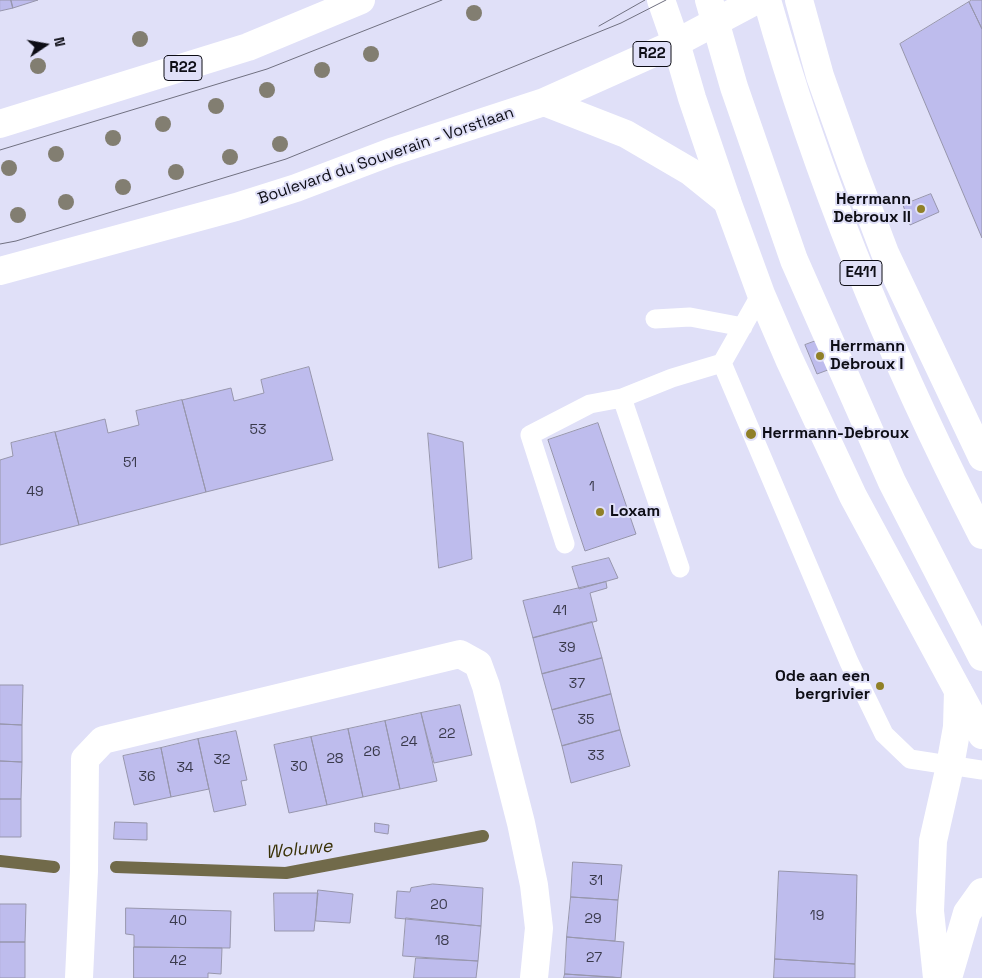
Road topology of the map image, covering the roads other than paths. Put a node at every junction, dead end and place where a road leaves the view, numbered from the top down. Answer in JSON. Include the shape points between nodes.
{"nodes":[{"id":1,"x":361,"y":0,"type":"edge"},
{"id":2,"x":661,"y":0,"type":"edge"},
{"id":3,"x":709,"y":0,"type":"edge"},
{"id":4,"x":757,"y":0,"type":"edge"},
{"id":5,"x":767,"y":0,"type":"edge"},
{"id":6,"x":799,"y":0,"type":"edge"},
{"id":7,"x":676,"y":43,"type":"junction"},
{"id":8,"x":544,"y":102,"type":"junction"},
{"id":9,"x":0,"y":124,"type":"edge"},
{"id":10,"x":727,"y":201,"type":"junction"},
{"id":11,"x":0,"y":271,"type":"edge"},
{"id":12,"x":761,"y":294,"type":"junction"},
{"id":13,"x":655,"y":319,"type":"dead end"},
{"id":14,"x":743,"y":327,"type":"junction"},
{"id":15,"x":722,"y":363,"type":"junction"},
{"id":16,"x":622,"y":398,"type":"junction"},
{"id":17,"x":982,"y":457,"type":"edge"},
{"id":18,"x":982,"y":535,"type":"edge"},
{"id":19,"x":566,"y":544,"type":"dead end"},
{"id":20,"x":680,"y":568,"type":"dead end"},
{"id":21,"x":982,"y":657,"type":"edge"},
{"id":22,"x":958,"y":691,"type":"junction"},
{"id":23,"x":982,"y":735,"type":"edge"},
{"id":24,"x":950,"y":766,"type":"junction"},
{"id":25,"x":982,"y":770,"type":"edge"},
{"id":26,"x":982,"y":892,"type":"edge"},
{"id":27,"x":79,"y":978,"type":"edge"},
{"id":28,"x":534,"y":978,"type":"edge"},
{"id":29,"x":937,"y":978,"type":"edge"},
{"id":30,"x":948,"y":978,"type":"edge"}],
"edges":[{"from":1,"to":9,"type":"main road","number":"R22","via":[[248,47]]},
{"from":2,"to":7,"type":"main road"},
{"from":3,"to":21,"type":"main road","via":[[734,87],[794,260],[892,482]]},
{"from":4,"to":7,"type":"main road","name":"Boulevard du Souverain - Vorstlaan","number":"R22"},
{"from":5,"to":18,"type":"main road","number":"E411","via":[[786,68],[847,239],[942,457]]},
{"from":6,"to":17,"type":"main road","via":[[820,76],[885,253]]},
{"from":7,"to":8,"type":"main road","name":"Boulevard du Souverain - Vorstlaan","number":"R22"},
{"from":7,"to":10,"type":"main road"},
{"from":8,"to":10,"type":"main road","via":[[626,134],[691,172]]},
{"from":8,"to":11,"type":"main road","name":"Boulevard du Souverain - Vorstlaan","number":"R22","via":[[391,152],[278,194]]},
{"from":10,"to":12,"type":"main road"},
{"from":12,"to":14,"type":"lane"},
{"from":12,"to":22,"type":"main road","via":[[852,496]]},
{"from":13,"to":14,"type":"lane","via":[[690,317]]},
{"from":14,"to":15,"type":"lane"},
{"from":15,"to":16,"type":"lane"},
{"from":15,"to":24,"type":"lane","via":[[884,734],[910,759]]},
{"from":16,"to":19,"type":"lane","via":[[590,404],[530,435]]},
{"from":16,"to":20,"type":"lane"},
{"from":22,"to":23,"type":"main road"},
{"from":22,"to":24,"type":"main road","via":[[957,727]]},
{"from":24,"to":25,"type":"lane"},
{"from":24,"to":29,"type":"main road","via":[[933,841],[930,911]]},
{"from":26,"to":30,"type":"main road","via":[[967,913]]},
{"from":27,"to":28,"type":"main road","via":[[85,759],[104,740],[460,654],[478,664],[486,686],[521,823],[539,928]]}]}
